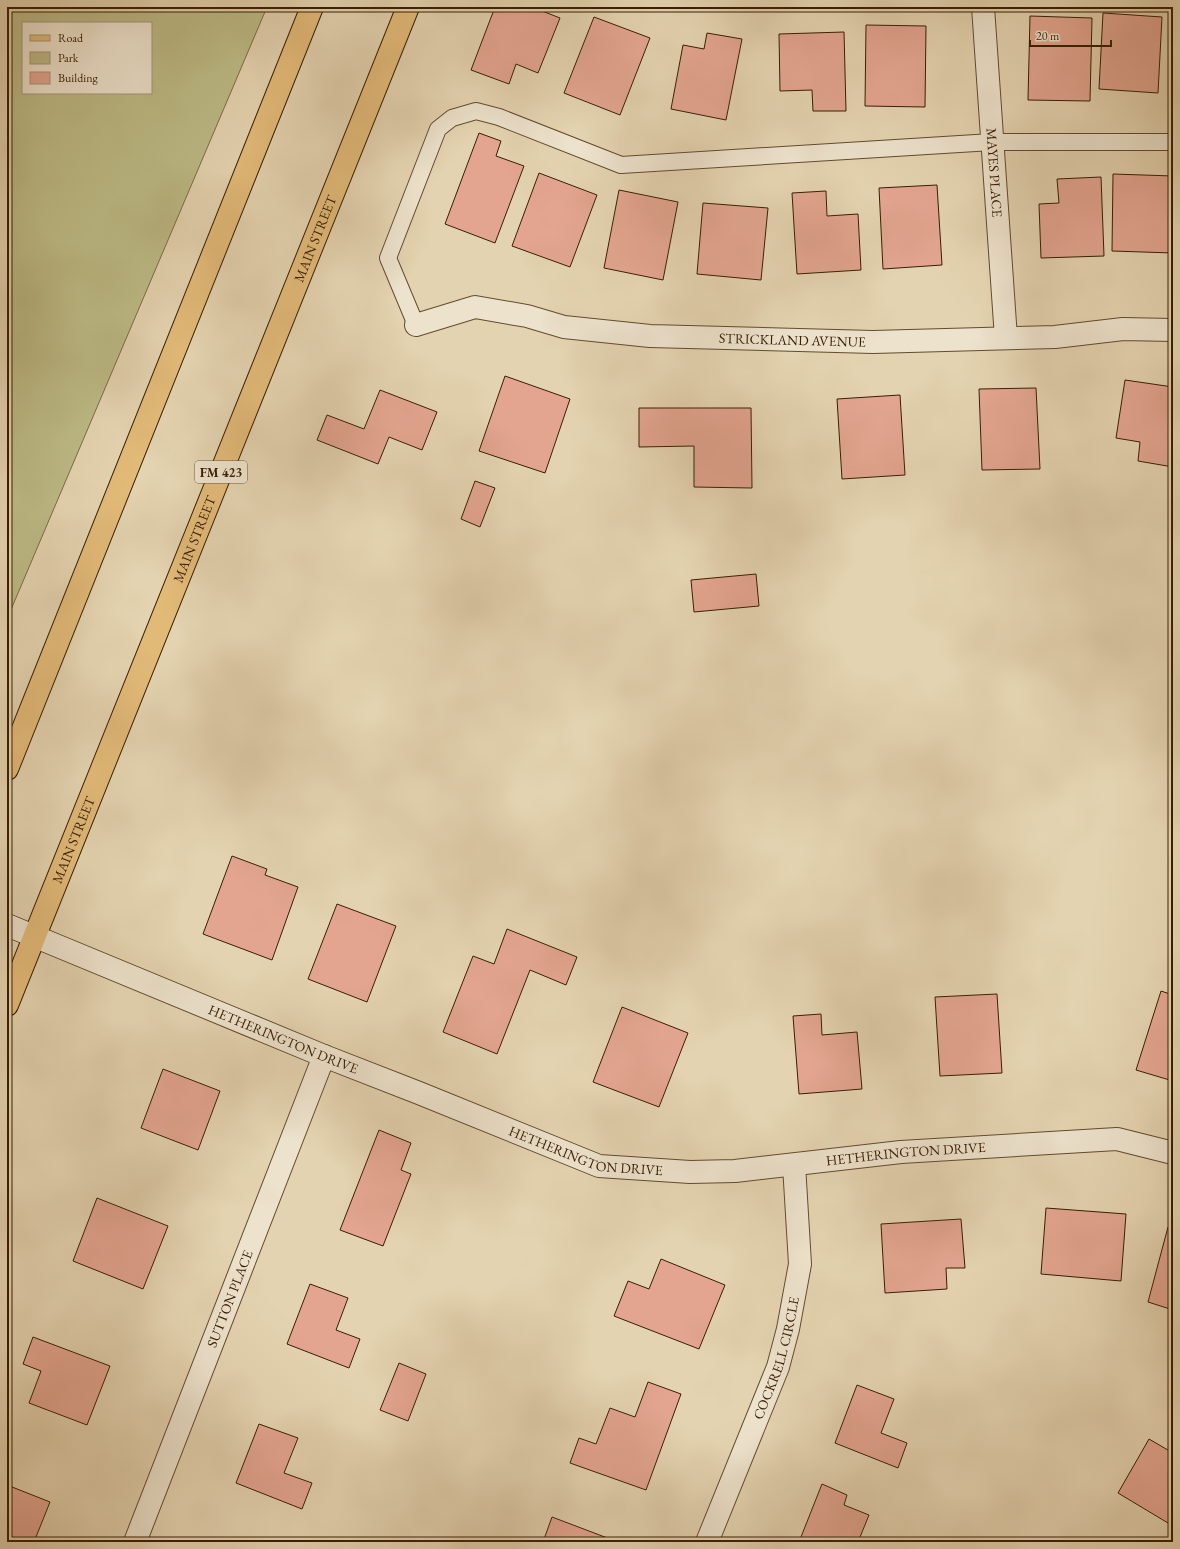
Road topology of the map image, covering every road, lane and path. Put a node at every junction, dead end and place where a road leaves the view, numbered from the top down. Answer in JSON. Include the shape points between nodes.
{"nodes":[{"id":1,"x":312,"y":7,"type":"edge"},
{"id":2,"x":408,"y":7,"type":"edge"},
{"id":3,"x":983,"y":7,"type":"edge"},
{"id":4,"x":992,"y":142,"type":"junction"},
{"id":5,"x":1173,"y":142,"type":"edge"},
{"id":6,"x":416,"y":325,"type":"joint"},
{"id":7,"x":1173,"y":330,"type":"edge"},
{"id":8,"x":1006,"y":338,"type":"junction"},
{"id":9,"x":7,"y":769,"type":"edge"},
{"id":10,"x":7,"y":925,"type":"edge"},
{"id":11,"x":34,"y":936,"type":"junction"},
{"id":12,"x":7,"y":1004,"type":"edge"},
{"id":13,"x":324,"y":1056,"type":"junction"},
{"id":14,"x":1173,"y":1153,"type":"edge"},
{"id":15,"x":794,"y":1165,"type":"junction"},
{"id":16,"x":135,"y":1542,"type":"edge"},
{"id":17,"x":707,"y":1542,"type":"edge"}],
"edges":[{"from":1,"to":9,"type":"main road"},
{"from":2,"to":11,"type":"main road","name":"MAIN STREET","number":"FM 423"},
{"from":3,"to":4,"type":"street","name":"MAYES PLACE"},
{"from":4,"to":5,"type":"lane"},
{"from":4,"to":6,"type":"lane","via":[[621,165],[499,117],[476,111],[452,118],[438,129],[388,258]]},
{"from":4,"to":8,"type":"street","name":"MAYES PLACE"},
{"from":6,"to":8,"type":"street","name":"STRICKLAND AVENUE","via":[[475,306],[527,316],[564,327],[650,336],[873,342]]},
{"from":7,"to":8,"type":"street","name":"STRICKLAND AVENUE","via":[[1123,329],[1055,337]]},
{"from":10,"to":11,"type":"street","name":"HETHERINGTON DRIVE"},
{"from":11,"to":12,"type":"main road","name":"MAIN STREET","number":"FM 423"},
{"from":11,"to":13,"type":"street","name":"HETHERINGTON DRIVE"},
{"from":13,"to":15,"type":"street","name":"HETHERINGTON DRIVE","via":[[598,1166],[690,1172]]},
{"from":13,"to":16,"type":"street","name":"SUTTON PLACE"},
{"from":14,"to":15,"type":"street","name":"HETHERINGTON DRIVE","via":[[1118,1139],[901,1152]]},
{"from":15,"to":17,"type":"street","name":"COCKRELL CIRCLE","via":[[800,1264],[788,1330],[778,1367]]}]}
